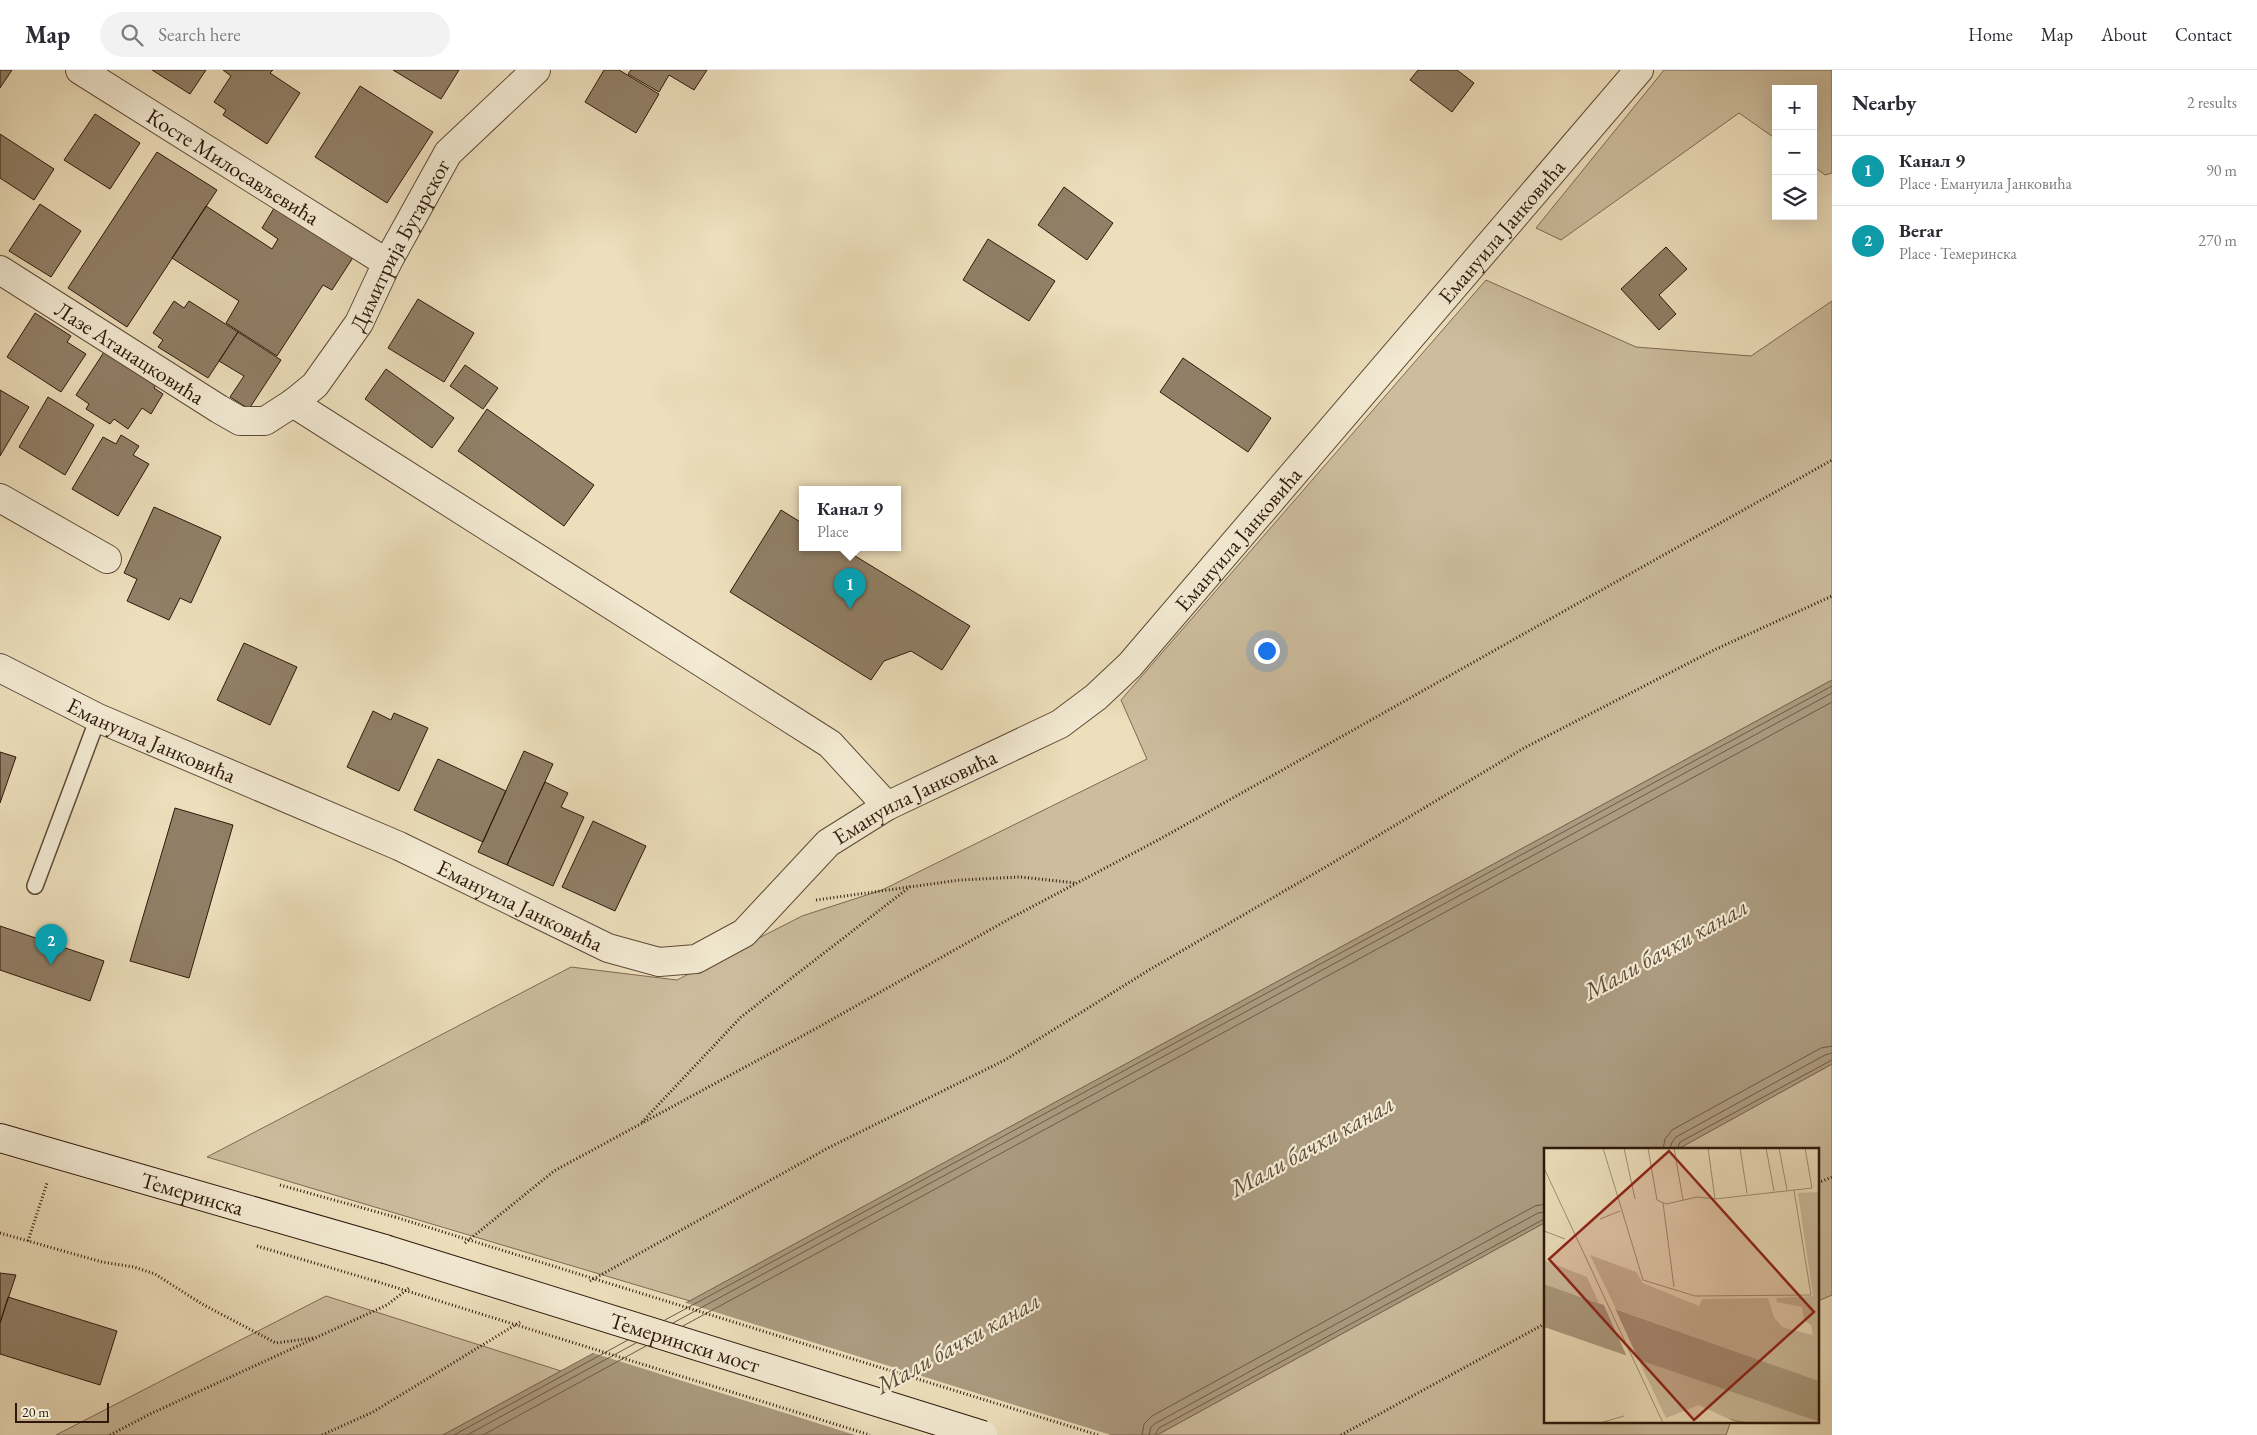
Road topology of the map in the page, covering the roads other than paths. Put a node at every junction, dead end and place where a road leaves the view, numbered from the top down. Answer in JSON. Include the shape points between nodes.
{"nodes":[{"id":1,"x":80,"y":70,"type":"edge"},
{"id":2,"x":536,"y":70,"type":"edge"},
{"id":3,"x":1640,"y":70,"type":"edge"},
{"id":4,"x":387,"y":263,"type":"junction"},
{"id":5,"x":0,"y":270,"type":"edge"},
{"id":6,"x":293,"y":403,"type":"junction"},
{"id":7,"x":265,"y":421,"type":"joint"},
{"id":8,"x":0,"y":498,"type":"edge"},
{"id":9,"x":108,"y":559,"type":"dead end"},
{"id":10,"x":0,"y":668,"type":"edge"},
{"id":11,"x":98,"y":718,"type":"junction"},
{"id":12,"x":886,"y":806,"type":"junction"},
{"id":13,"x":35,"y":886,"type":"dead end"},
{"id":14,"x":0,"y":1138,"type":"edge"},
{"id":15,"x":385,"y":1248,"type":"joint"},
{"id":16,"x":983,"y":1435,"type":"edge"}],
"edges":[{"from":1,"to":4,"type":"street","name":"Косте Милосављевића"},
{"from":2,"to":4,"type":"street","name":"Димитрија Бугарског","via":[[448,153]]},
{"from":3,"to":12,"type":"street","name":"Емануила Јанковића","via":[[1130,665],[1096,697],[1060,724]]},
{"from":4,"to":6,"type":"street","name":"Димитрија Бугарског","via":[[359,323],[315,385]]},
{"from":5,"to":7,"type":"street","name":"Лазе Атанацковића","via":[[240,421]]},
{"from":6,"to":7,"type":"street","name":"Димитрија Бугарског"},
{"from":6,"to":12,"type":"street","via":[[830,744]]},
{"from":8,"to":9,"type":"street"},
{"from":10,"to":11,"type":"street","name":"Емануила Јанковића"},
{"from":11,"to":12,"type":"street","name":"Емануила Јанковића","via":[[399,846],[608,948],[659,962],[696,959],[744,933],[828,843]]},
{"from":11,"to":13,"type":"lane"},
{"from":14,"to":15,"type":"street","name":"Темеринска"},
{"from":15,"to":16,"type":"street","name":"Темерински мост","bridge":true}]}
